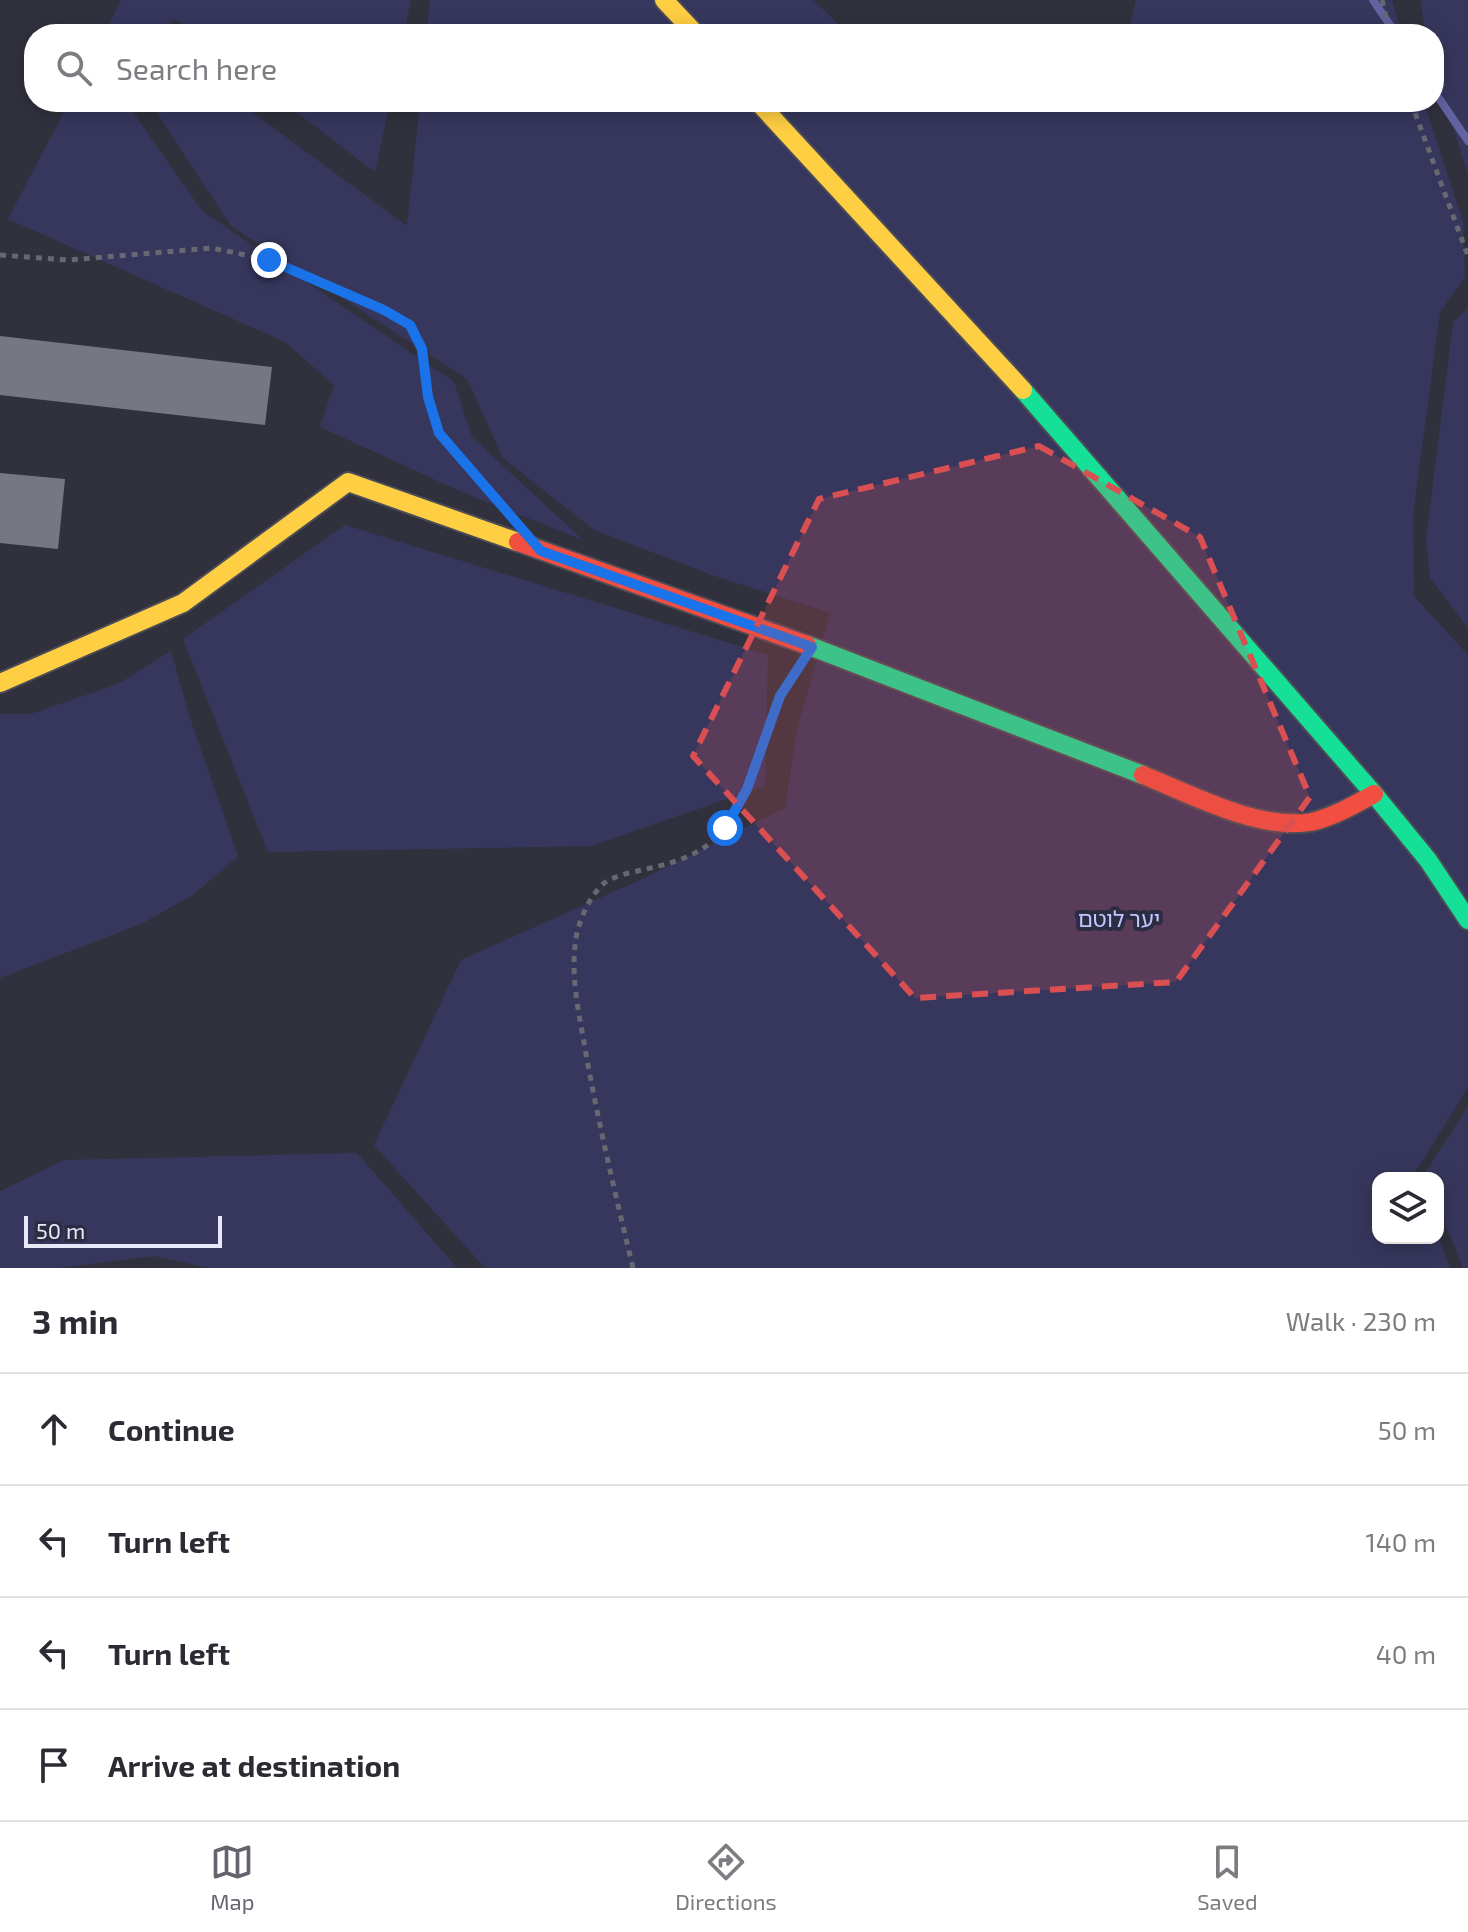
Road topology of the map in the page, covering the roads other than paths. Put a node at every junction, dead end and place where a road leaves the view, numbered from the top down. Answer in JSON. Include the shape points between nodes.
{"nodes":[{"id":1,"x":664,"y":0,"type":"edge"},
{"id":2,"x":687,"y":24,"type":"edge"},
{"id":3,"x":767,"y":112,"type":"edge"},
{"id":4,"x":0,"y":683,"type":"edge"},
{"id":5,"x":1374,"y":794,"type":"junction"},
{"id":6,"x":1468,"y":920,"type":"edge"}],
"edges":[{"from":1,"to":2,"type":"street"},
{"from":3,"to":5,"type":"street","via":[[993,356]]},
{"from":4,"to":5,"type":"street","via":[[183,603],[348,482],[812,647],[1240,813],[1282,824],[1311,823]]},
{"from":5,"to":6,"type":"street"}]}
